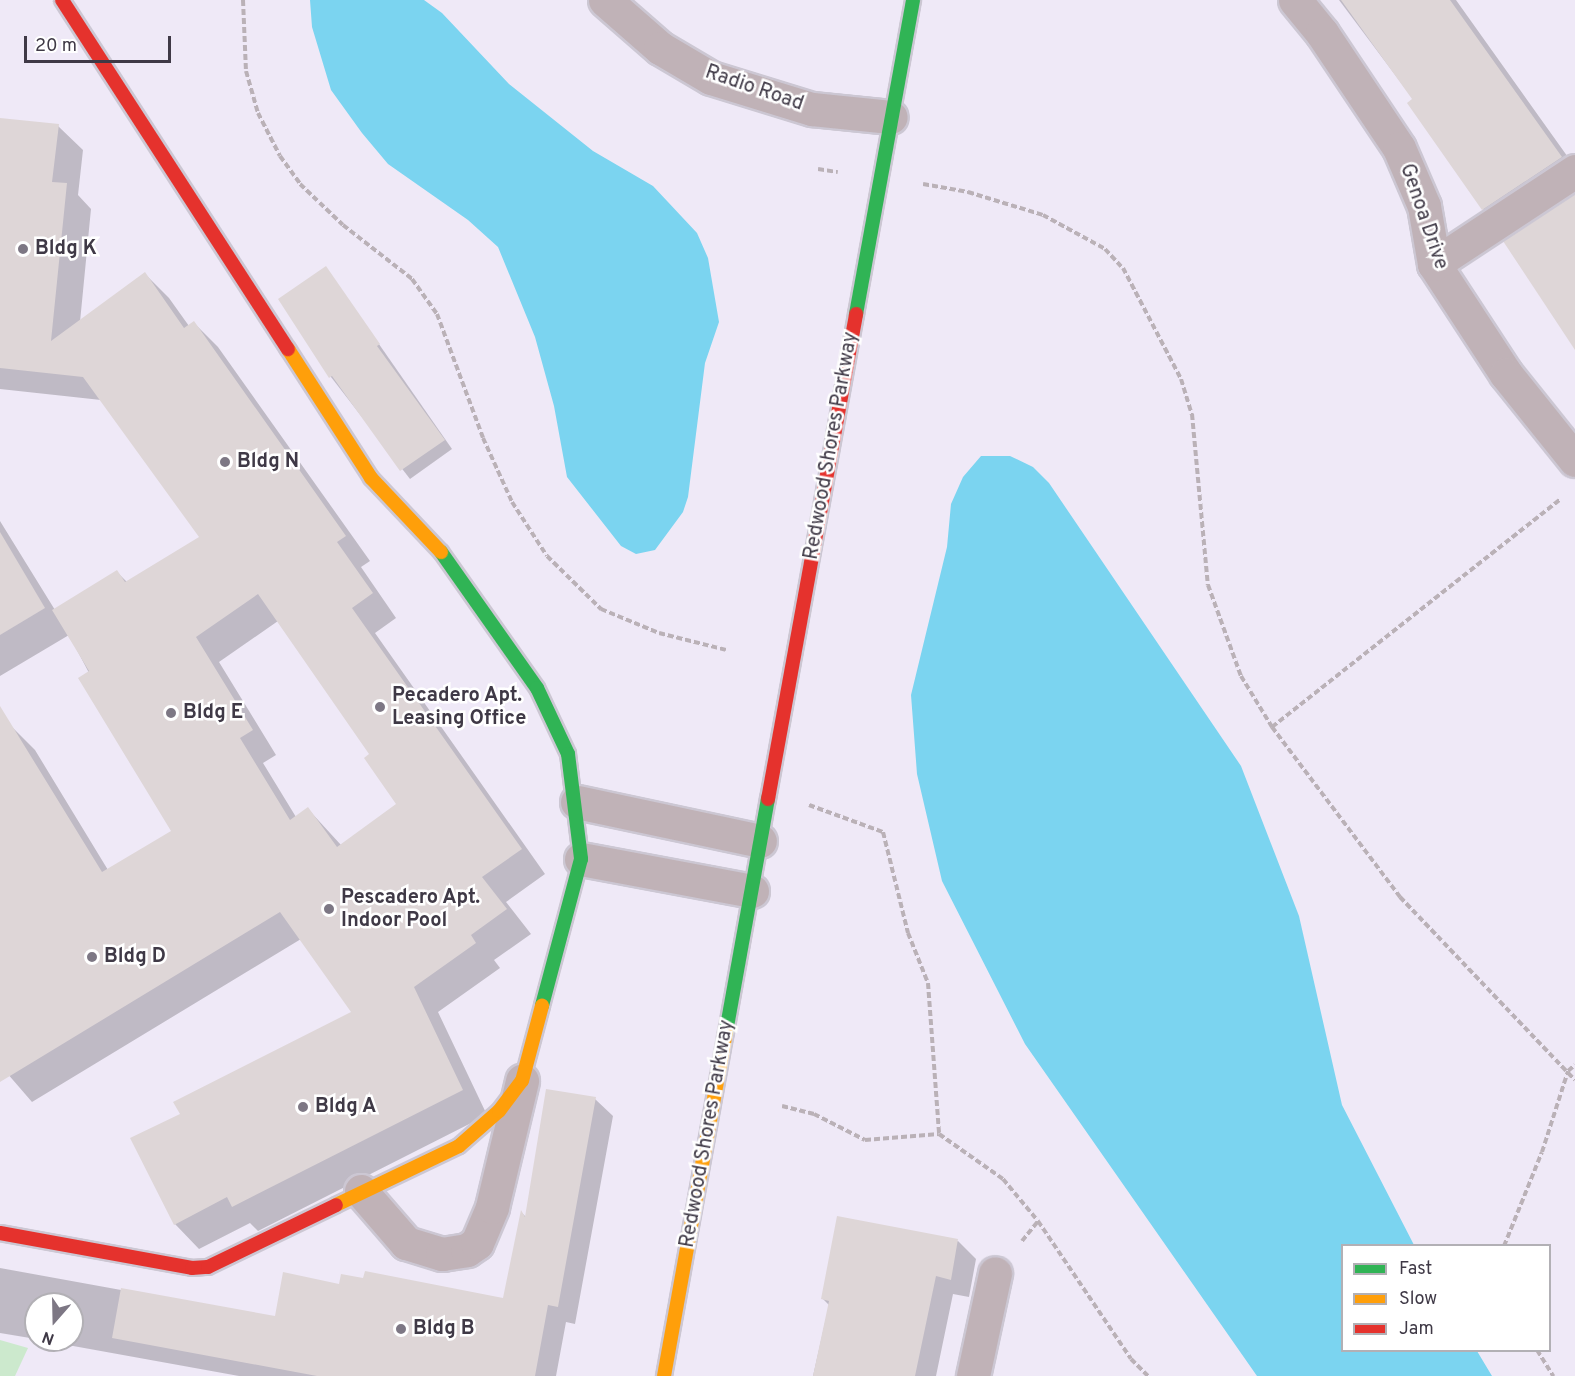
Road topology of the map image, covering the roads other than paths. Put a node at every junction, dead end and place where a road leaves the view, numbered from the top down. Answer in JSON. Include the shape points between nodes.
{"nodes":[{"id":1,"x":62,"y":0,"type":"edge"},
{"id":2,"x":605,"y":0,"type":"edge"},
{"id":3,"x":914,"y":0,"type":"edge"},
{"id":4,"x":1295,"y":0,"type":"edge"},
{"id":5,"x":891,"y":117,"type":"junction"},
{"id":6,"x":1575,"y":171,"type":"edge"},
{"id":7,"x":1434,"y":264,"type":"junction"},
{"id":8,"x":1575,"y":460,"type":"edge"},
{"id":9,"x":577,"y":802,"type":"junction"},
{"id":10,"x":760,"y":842,"type":"junction"},
{"id":11,"x":581,"y":859,"type":"junction"},
{"id":12,"x":752,"y":891,"type":"junction"},
{"id":13,"x":522,"y":1081,"type":"junction"},
{"id":14,"x":361,"y":1191,"type":"junction"},
{"id":15,"x":0,"y":1233,"type":"edge"},
{"id":16,"x":995,"y":1274,"type":"dead end"},
{"id":17,"x":664,"y":1376,"type":"edge"},
{"id":18,"x":973,"y":1376,"type":"edge"}],
"edges":[{"from":1,"to":9,"type":"street","via":[[371,478],[437,547],[537,688],[568,754]]},
{"from":2,"to":5,"type":"street","name":"Radio Road","via":[[660,48],[711,78],[812,109]]},
{"from":3,"to":5,"type":"street","name":"Redwood Shores Parkway"},
{"from":4,"to":7,"type":"street","name":"Genoa Drive","via":[[1322,33],[1399,148],[1424,206]]},
{"from":5,"to":10,"type":"street","name":"Redwood Shores Parkway"},
{"from":6,"to":7,"type":"street"},
{"from":7,"to":8,"type":"street","name":"Genoa Drive","via":[[1506,374]]},
{"from":9,"to":10,"type":"street"},
{"from":9,"to":11,"type":"street"},
{"from":10,"to":12,"type":"street","name":"Redwood Shores Parkway"},
{"from":11,"to":12,"type":"street"},
{"from":11,"to":13,"type":"street"},
{"from":12,"to":17,"type":"street","name":"Redwood Shores Parkway"},
{"from":13,"to":14,"type":"street","via":[[499,1111],[459,1146]]},
{"from":13,"to":14,"type":"street","via":[[487,1225],[477,1243],[467,1250],[442,1254],[406,1243]]},
{"from":14,"to":15,"type":"street","via":[[208,1267],[192,1268]]},
{"from":16,"to":18,"type":"street"}]}
